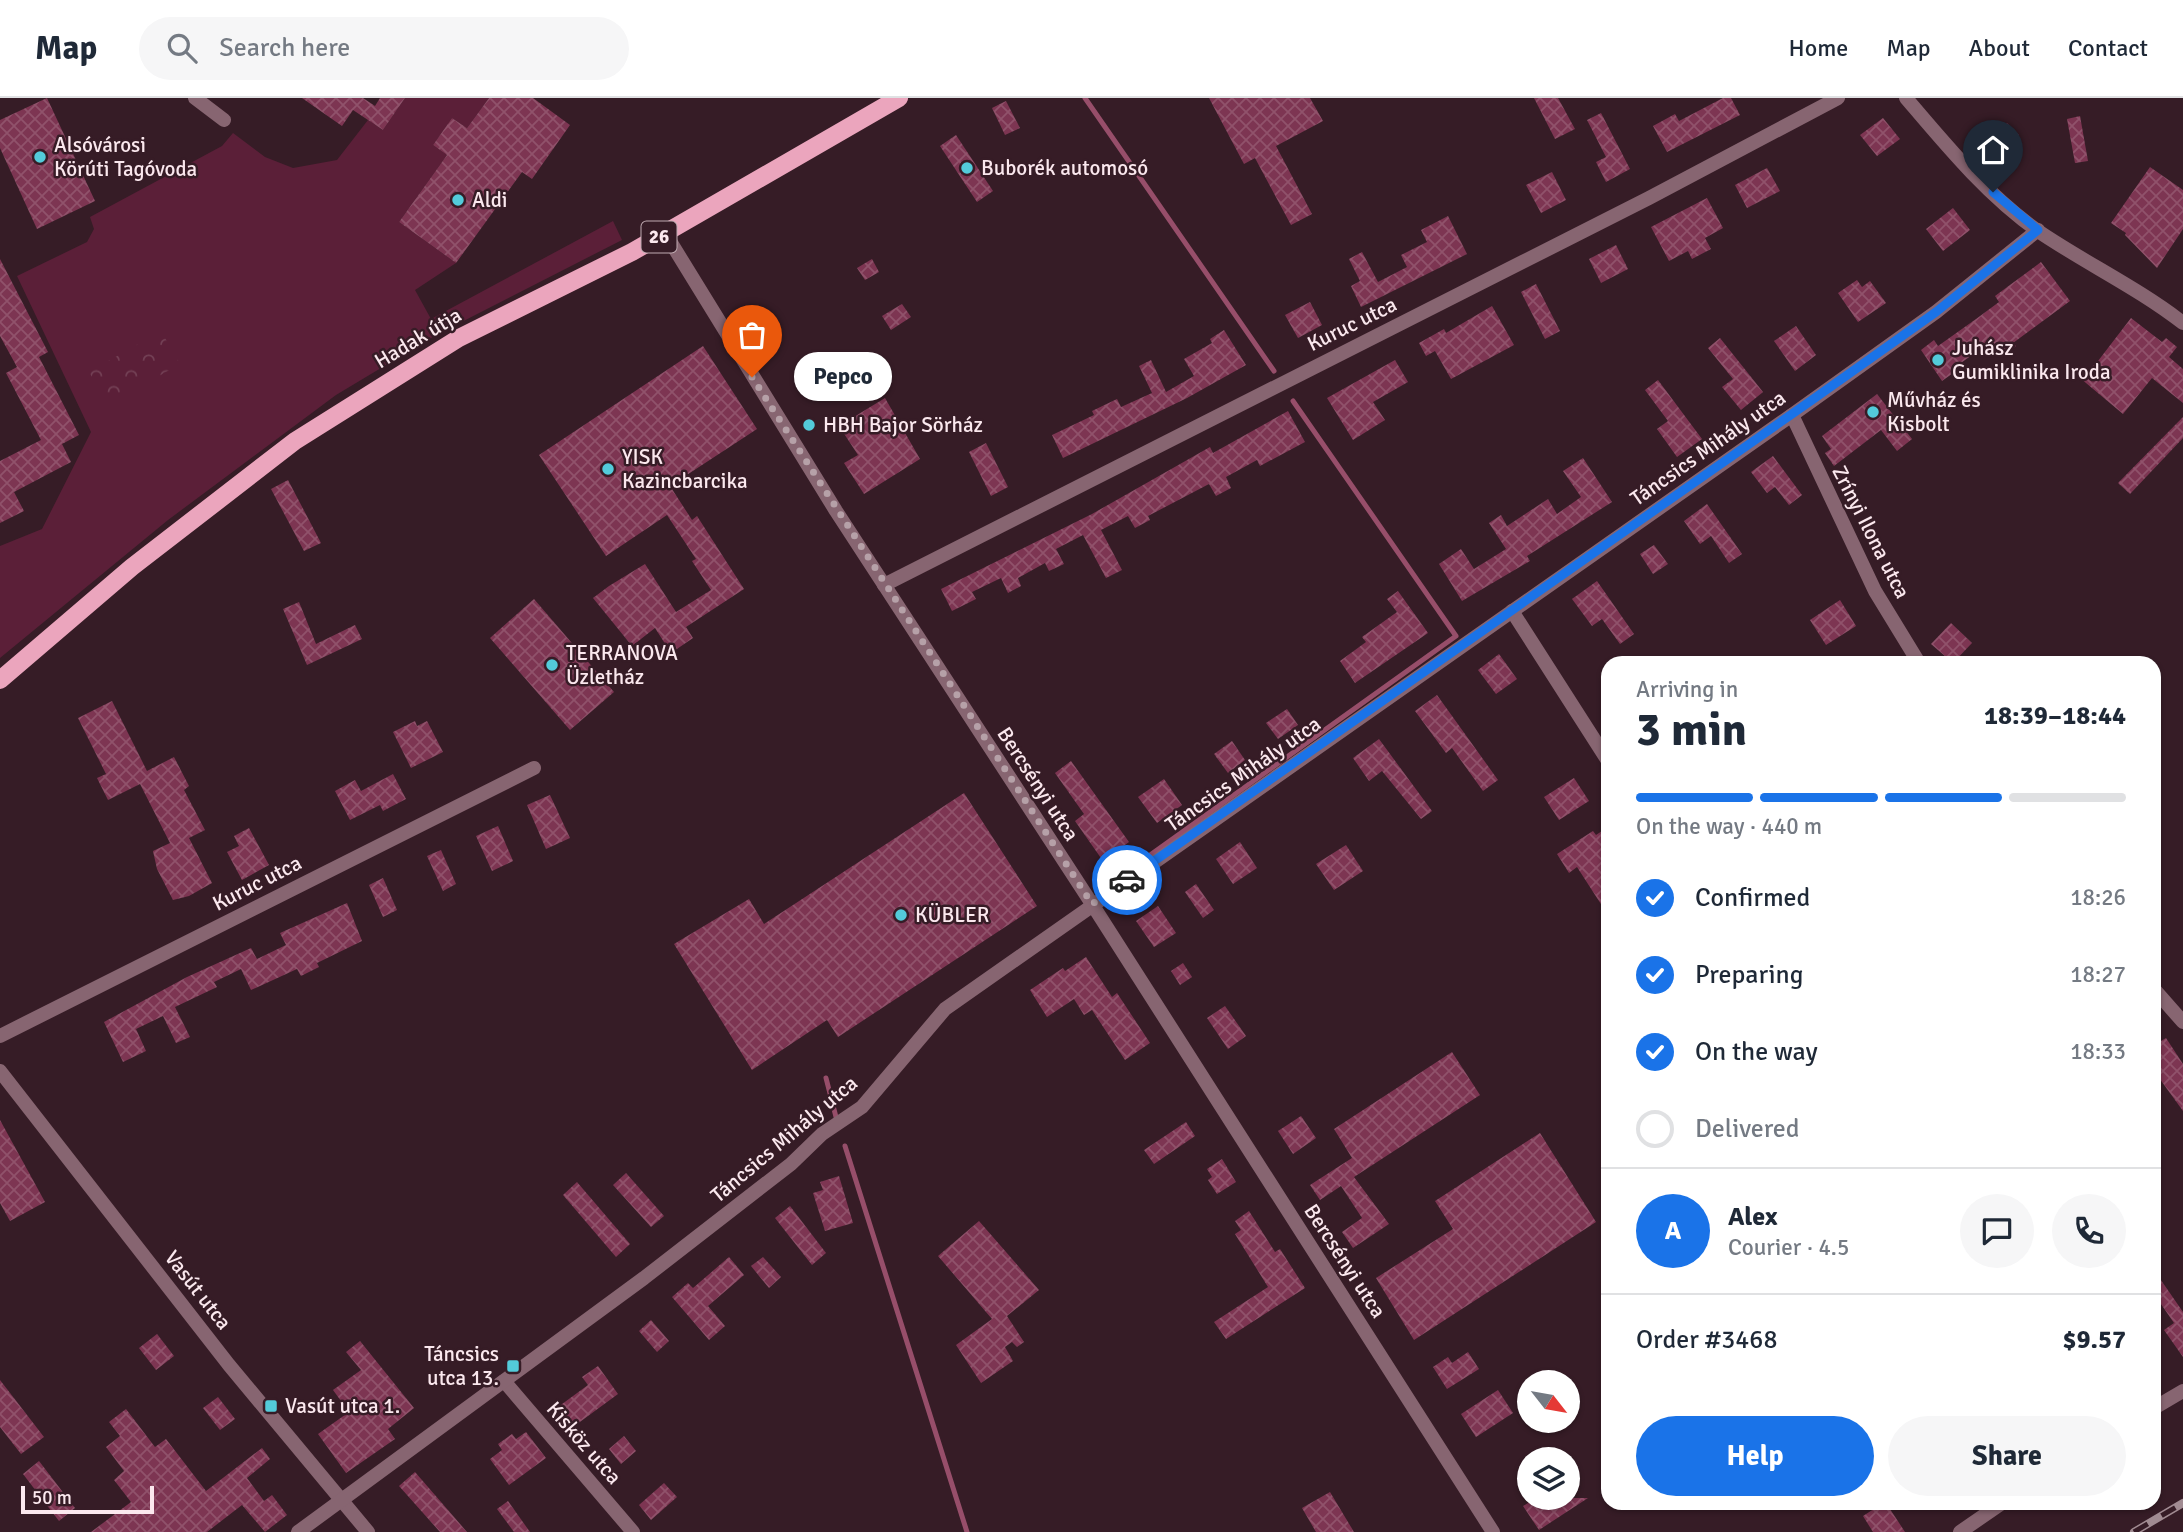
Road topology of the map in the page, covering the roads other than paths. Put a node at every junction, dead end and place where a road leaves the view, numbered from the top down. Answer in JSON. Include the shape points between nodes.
{"nodes":[{"id":1,"x":195,"y":98,"type":"edge"},
{"id":2,"x":900,"y":98,"type":"edge"},
{"id":3,"x":1838,"y":98,"type":"edge"},
{"id":4,"x":1906,"y":98,"type":"edge"},
{"id":5,"x":224,"y":120,"type":"dead end"},
{"id":6,"x":2038,"y":230,"type":"junction"},
{"id":7,"x":665,"y":233,"type":"junction"},
{"id":8,"x":2183,"y":323,"type":"edge"},
{"id":9,"x":1792,"y":415,"type":"junction"},
{"id":10,"x":884,"y":585,"type":"junction"},
{"id":11,"x":1512,"y":611,"type":"junction"},
{"id":12,"x":1915,"y":656,"type":"edge"},
{"id":13,"x":0,"y":680,"type":"edge"},
{"id":14,"x":1601,"y":750,"type":"edge"},
{"id":15,"x":534,"y":768,"type":"dead end"},
{"id":16,"x":1092,"y":904,"type":"junction"},
{"id":17,"x":2161,"y":997,"type":"edge"},
{"id":18,"x":2183,"y":1022,"type":"edge"},
{"id":19,"x":0,"y":1035,"type":"edge"},
{"id":20,"x":0,"y":1071,"type":"edge"},
{"id":21,"x":504,"y":1381,"type":"junction"},
{"id":22,"x":2183,"y":1391,"type":"edge"},
{"id":23,"x":2161,"y":1404,"type":"edge"},
{"id":24,"x":343,"y":1502,"type":"junction"},
{"id":25,"x":1991,"y":1510,"type":"edge"},
{"id":26,"x":298,"y":1532,"type":"edge"},
{"id":27,"x":368,"y":1532,"type":"edge"},
{"id":28,"x":633,"y":1532,"type":"edge"},
{"id":29,"x":1493,"y":1532,"type":"edge"},
{"id":30,"x":1960,"y":1532,"type":"edge"}],
"edges":[{"from":1,"to":5,"type":"street"},
{"from":2,"to":7,"type":"main road","name":"Hadak útja","number":"26"},
{"from":3,"to":10,"type":"street","name":"Kuruc utca"},
{"from":4,"to":6,"type":"street","via":[[1948,148]]},
{"from":6,"to":8,"type":"street"},
{"from":6,"to":9,"type":"street","name":"Táncsics Mihály utca","via":[[1936,312]]},
{"from":7,"to":10,"type":"street","name":"Bercsényi utca"},
{"from":7,"to":13,"type":"main road","name":"Hadak útja","number":"26","via":[[459,338],[295,441],[132,567]]},
{"from":9,"to":11,"type":"street","name":"Táncsics Mihály utca"},
{"from":9,"to":12,"type":"street","name":"Zrínyi Ilona utca","via":[[1870,579]]},
{"from":10,"to":16,"type":"street","name":"Bercsényi utca"},
{"from":11,"to":14,"type":"street"},
{"from":11,"to":16,"type":"street","name":"Táncsics Mihály utca"},
{"from":15,"to":19,"type":"street","name":"Kuruc utca"},
{"from":16,"to":21,"type":"street","name":"Táncsics Mihály utca","via":[[945,1009],[862,1107]]},
{"from":16,"to":29,"type":"street","name":"Bercsényi utca"},
{"from":17,"to":18,"type":"street"},
{"from":20,"to":24,"type":"street","name":"Vasút utca","via":[[229,1365]]},
{"from":21,"to":24,"type":"street","name":"Táncsics Mihály utca"},
{"from":21,"to":28,"type":"street","name":"Kisköz utca"},
{"from":22,"to":23,"type":"street"},
{"from":24,"to":26,"type":"street","name":"Táncsics Mihály utca"},
{"from":24,"to":27,"type":"street","name":"Vasút utca"},
{"from":25,"to":30,"type":"street"}]}
